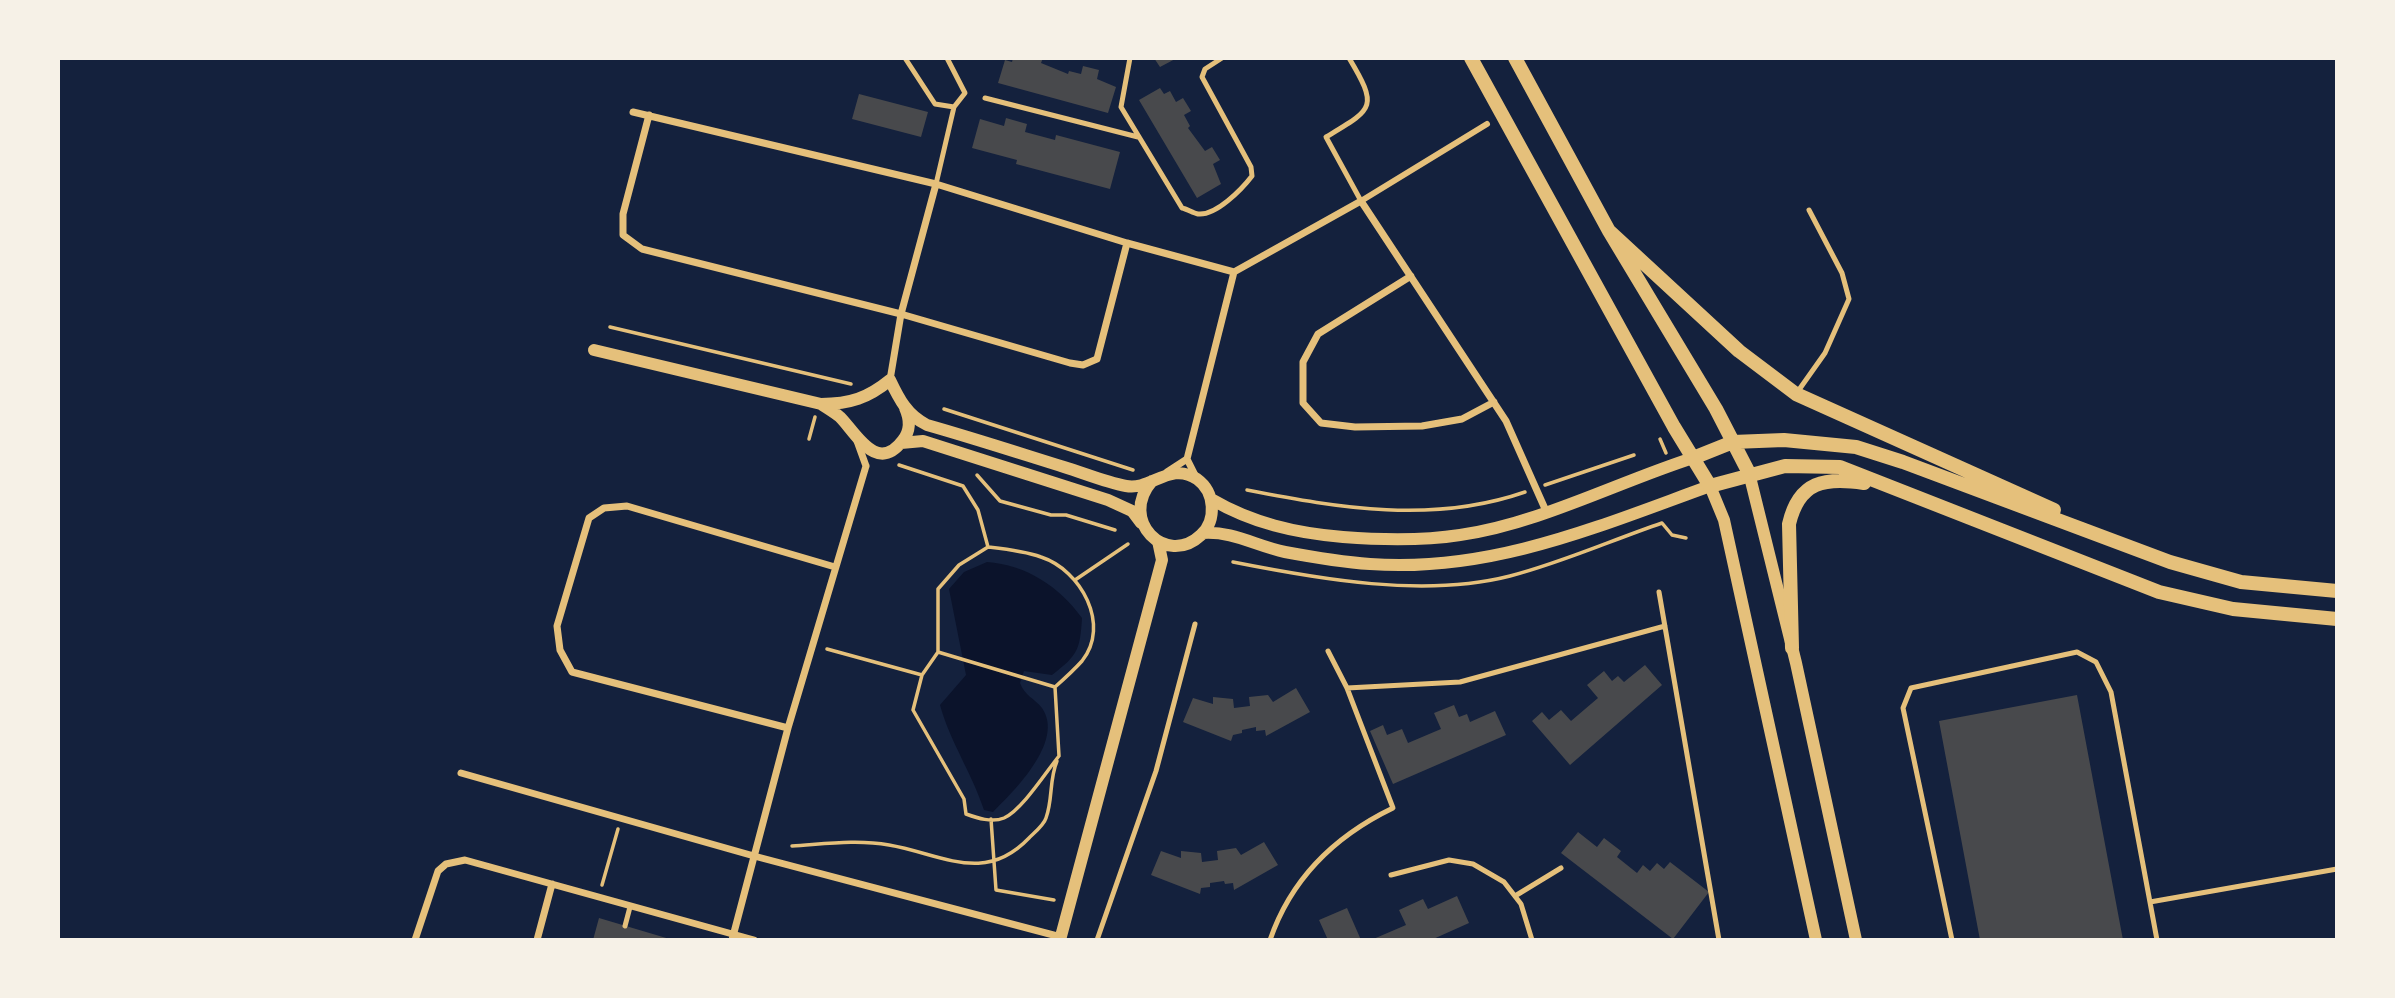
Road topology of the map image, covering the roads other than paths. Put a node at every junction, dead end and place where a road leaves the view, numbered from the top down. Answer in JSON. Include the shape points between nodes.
{"nodes":[{"id":1,"x":905,"y":58,"type":"edge"},
{"id":2,"x":947,"y":58,"type":"edge"},
{"id":3,"x":1130,"y":58,"type":"edge"},
{"id":4,"x":1222,"y":58,"type":"edge"},
{"id":5,"x":1349,"y":58,"type":"edge"},
{"id":6,"x":1471,"y":58,"type":"edge"},
{"id":7,"x":1515,"y":58,"type":"edge"},
{"id":8,"x":985,"y":98,"type":"dead end"},
{"id":9,"x":954,"y":107,"type":"junction"},
{"id":10,"x":633,"y":112,"type":"dead end"},
{"id":11,"x":649,"y":116,"type":"junction"},
{"id":12,"x":1487,"y":124,"type":"dead end"},
{"id":13,"x":1138,"y":138,"type":"junction"},
{"id":14,"x":936,"y":184,"type":"junction"},
{"id":15,"x":1361,"y":201,"type":"junction"},
{"id":16,"x":1809,"y":210,"type":"dead end"},
{"id":17,"x":1609,"y":231,"type":"junction"},
{"id":18,"x":1128,"y":243,"type":"junction"},
{"id":19,"x":1234,"y":272,"type":"junction"},
{"id":20,"x":1411,"y":276,"type":"junction"},
{"id":21,"x":901,"y":314,"type":"junction"},
{"id":22,"x":594,"y":350,"type":"dead end"},
{"id":23,"x":890,"y":380,"type":"junction"},
{"id":24,"x":871,"y":394,"type":"junction"},
{"id":25,"x":1796,"y":394,"type":"junction"},
{"id":26,"x":1494,"y":402,"type":"junction"},
{"id":27,"x":821,"y":404,"type":"junction"},
{"id":28,"x":902,"y":404,"type":"junction"},
{"id":29,"x":855,"y":437,"type":"junction"},
{"id":30,"x":1732,"y":442,"type":"junction"},
{"id":31,"x":901,"y":443,"type":"junction"},
{"id":32,"x":884,"y":452,"type":"junction"},
{"id":33,"x":1693,"y":458,"type":"junction"},
{"id":34,"x":1187,"y":459,"type":"junction"},
{"id":35,"x":866,"y":466,"type":"junction"},
{"id":36,"x":1749,"y":473,"type":"junction"},
{"id":37,"x":1157,"y":478,"type":"junction"},
{"id":38,"x":1197,"y":479,"type":"junction"},
{"id":39,"x":1710,"y":486,"type":"junction"},
{"id":40,"x":1889,"y":487,"type":"junction"},
{"id":41,"x":1211,"y":499,"type":"junction"},
{"id":42,"x":1546,"y":511,"type":"junction"},
{"id":43,"x":1142,"y":523,"type":"junction"},
{"id":44,"x":1203,"y":533,"type":"junction"},
{"id":45,"x":1158,"y":541,"type":"junction"},
{"id":46,"x":1181,"y":545,"type":"junction"},
{"id":47,"x":1162,"y":560,"type":"junction"},
{"id":48,"x":2170,"y":562,"type":"junction"},
{"id":49,"x":835,"y":567,"type":"junction"},
{"id":50,"x":2337,"y":591,"type":"edge"},
{"id":51,"x":1659,"y":592,"type":"dead end"},
{"id":52,"x":2337,"y":619,"type":"edge"},
{"id":53,"x":1195,"y":624,"type":"dead end"},
{"id":54,"x":1665,"y":626,"type":"junction"},
{"id":55,"x":1792,"y":648,"type":"junction"},
{"id":56,"x":1328,"y":651,"type":"dead end"},
{"id":57,"x":1347,"y":688,"type":"junction"},
{"id":58,"x":788,"y":728,"type":"junction"},
{"id":59,"x":461,"y":773,"type":"dead end"},
{"id":60,"x":754,"y":856,"type":"junction"},
{"id":61,"x":1561,"y":868,"type":"dead end"},
{"id":62,"x":2337,"y":869,"type":"edge"},
{"id":63,"x":1391,"y":875,"type":"dead end"},
{"id":64,"x":552,"y":884,"type":"junction"},
{"id":65,"x":1515,"y":896,"type":"junction"},
{"id":66,"x":2150,"y":902,"type":"junction"},
{"id":67,"x":630,"y":907,"type":"junction"},
{"id":68,"x":625,"y":926,"type":"dead end"},
{"id":69,"x":733,"y":938,"type":"edge"},
{"id":70,"x":1064,"y":939,"type":"edge"},
{"id":71,"x":415,"y":940,"type":"edge"},
{"id":72,"x":537,"y":940,"type":"edge"},
{"id":73,"x":754,"y":940,"type":"edge"},
{"id":74,"x":1097,"y":940,"type":"edge"},
{"id":75,"x":1270,"y":940,"type":"edge"},
{"id":76,"x":1532,"y":940,"type":"edge"},
{"id":77,"x":1719,"y":940,"type":"edge"},
{"id":78,"x":1816,"y":940,"type":"edge"},
{"id":79,"x":1856,"y":940,"type":"edge"},
{"id":80,"x":1951,"y":940,"type":"edge"},
{"id":81,"x":2157,"y":940,"type":"edge"}],
"edges":[{"from":1,"to":9,"type":"lane","via":[[935,104]]},
{"from":2,"to":9,"type":"lane","via":[[965,93]]},
{"from":3,"to":13,"type":"lane","via":[[1121,107]]},
{"from":4,"to":13,"type":"lane","via":[[1205,69],[1202,77],[1251,167],[1252,176],[1238,195],[1205,213],[1182,208]]},
{"from":5,"to":15,"type":"lane","via":[[1367,87],[1369,101],[1363,115],[1326,138]]},
{"from":6,"to":33,"type":"main road"},
{"from":7,"to":17,"type":"main road"},
{"from":8,"to":13,"type":"lane"},
{"from":9,"to":14,"type":"lane"},
{"from":10,"to":11,"type":"street"},
{"from":11,"to":14,"type":"street"},
{"from":11,"to":21,"type":"street","via":[[623,214],[623,236],[642,249]]},
{"from":12,"to":15,"type":"street"},
{"from":14,"to":18,"type":"street"},
{"from":14,"to":21,"type":"street"},
{"from":15,"to":19,"type":"street"},
{"from":15,"to":20,"type":"street"},
{"from":16,"to":25,"type":"lane","via":[[1842,273],[1849,299],[1825,353]]},
{"from":17,"to":25,"type":"main road","via":[[1738,351]]},
{"from":17,"to":30,"type":"main road"},
{"from":18,"to":19,"type":"street"},
{"from":18,"to":21,"type":"street","via":[[1097,359],[1083,365]]},
{"from":19,"to":34,"type":"street"},
{"from":20,"to":26,"type":"street"},
{"from":20,"to":26,"type":"street","via":[[1318,334],[1303,362],[1303,403],[1321,422],[1355,427],[1422,426],[1462,419]]},
{"from":21,"to":23,"type":"street"},
{"from":22,"to":27,"type":"street"},
{"from":23,"to":24,"type":"street"},
{"from":23,"to":28,"type":"street"},
{"from":24,"to":27,"type":"street","via":[[842,404]]},
{"from":24,"to":28,"type":"street","via":[[891,395]]},
{"from":24,"to":29,"type":"street","via":[[852,414]]},
{"from":25,"to":48,"type":"main road"},
{"from":26,"to":42,"type":"street"},
{"from":27,"to":29,"type":"street"},
{"from":28,"to":31,"type":"street","via":[[909,426]]},
{"from":28,"to":37,"type":"street","via":[[927,425],[1128,486]]},
{"from":29,"to":32,"type":"street","via":[[874,451]]},
{"from":29,"to":35,"type":"street"},
{"from":30,"to":33,"type":"main road"},
{"from":30,"to":36,"type":"main road"},
{"from":30,"to":48,"type":"main road","via":[[1784,440],[1856,447]]},
{"from":31,"to":32,"type":"street"},
{"from":31,"to":43,"type":"street","via":[[923,441],[1108,500],[1132,511]]},
{"from":32,"to":35,"type":"street"},
{"from":33,"to":39,"type":"main road"},
{"from":33,"to":42,"type":"street"},
{"from":34,"to":37,"type":"street"},
{"from":34,"to":38,"type":"street"},
{"from":35,"to":49,"type":"street"},
{"from":36,"to":39,"type":"main road"},
{"from":36,"to":40,"type":"main road","via":[[1785,466],[1840,467]]},
{"from":36,"to":55,"type":"street"},
{"from":37,"to":38,"type":"street","via":[[1174,472]]},
{"from":37,"to":43,"type":"street","via":[[1140,500]]},
{"from":38,"to":41,"type":"street"},
{"from":39,"to":44,"type":"street","via":[[1548,542],[1489,559],[1454,563],[1367,564],[1283,552],[1222,532]]},
{"from":39,"to":78,"type":"street","via":[[1724,520]]},
{"from":40,"to":52,"type":"main road","via":[[2159,592],[2233,609]]},
{"from":40,"to":55,"type":"main road","via":[[1834,479],[1808,486],[1792,510],[1788,524]]},
{"from":41,"to":42,"type":"street","via":[[1272,526],[1380,540],[1463,535]]},
{"from":41,"to":44,"type":"street","via":[[1209,523]]},
{"from":43,"to":45,"type":"street"},
{"from":44,"to":46,"type":"street"},
{"from":45,"to":46,"type":"street"},
{"from":45,"to":47,"type":"street"},
{"from":46,"to":47,"type":"street"},
{"from":47,"to":70,"type":"street"},
{"from":48,"to":50,"type":"main road","via":[[2241,582]]},
{"from":49,"to":58,"type":"street"},
{"from":49,"to":58,"type":"street","via":[[627,506],[604,508],[589,518],[557,626],[560,650],[572,672]]},
{"from":51,"to":54,"type":"lane"},
{"from":53,"to":74,"type":"lane","via":[[1156,771]]},
{"from":54,"to":57,"type":"lane","via":[[1460,682]]},
{"from":54,"to":77,"type":"lane"},
{"from":55,"to":79,"type":"street"},
{"from":56,"to":57,"type":"lane"},
{"from":57,"to":75,"type":"lane","via":[[1393,808],[1361,823],[1308,868],[1279,914]]},
{"from":58,"to":60,"type":"street"},
{"from":59,"to":60,"type":"street"},
{"from":60,"to":69,"type":"street"},
{"from":60,"to":70,"type":"street"},
{"from":61,"to":65,"type":"lane"},
{"from":62,"to":66,"type":"lane"},
{"from":63,"to":65,"type":"lane","via":[[1449,860],[1473,864],[1504,882]]},
{"from":64,"to":67,"type":"street"},
{"from":64,"to":71,"type":"street","via":[[466,860],[446,864],[438,871]]},
{"from":64,"to":72,"type":"street"},
{"from":65,"to":76,"type":"lane"},
{"from":66,"to":80,"type":"lane","via":[[2111,692],[2096,662],[2077,652],[1911,688],[1903,708]]},
{"from":66,"to":81,"type":"lane"},
{"from":67,"to":68,"type":"lane"},
{"from":67,"to":69,"type":"street"},
{"from":69,"to":73,"type":"street"}]}
